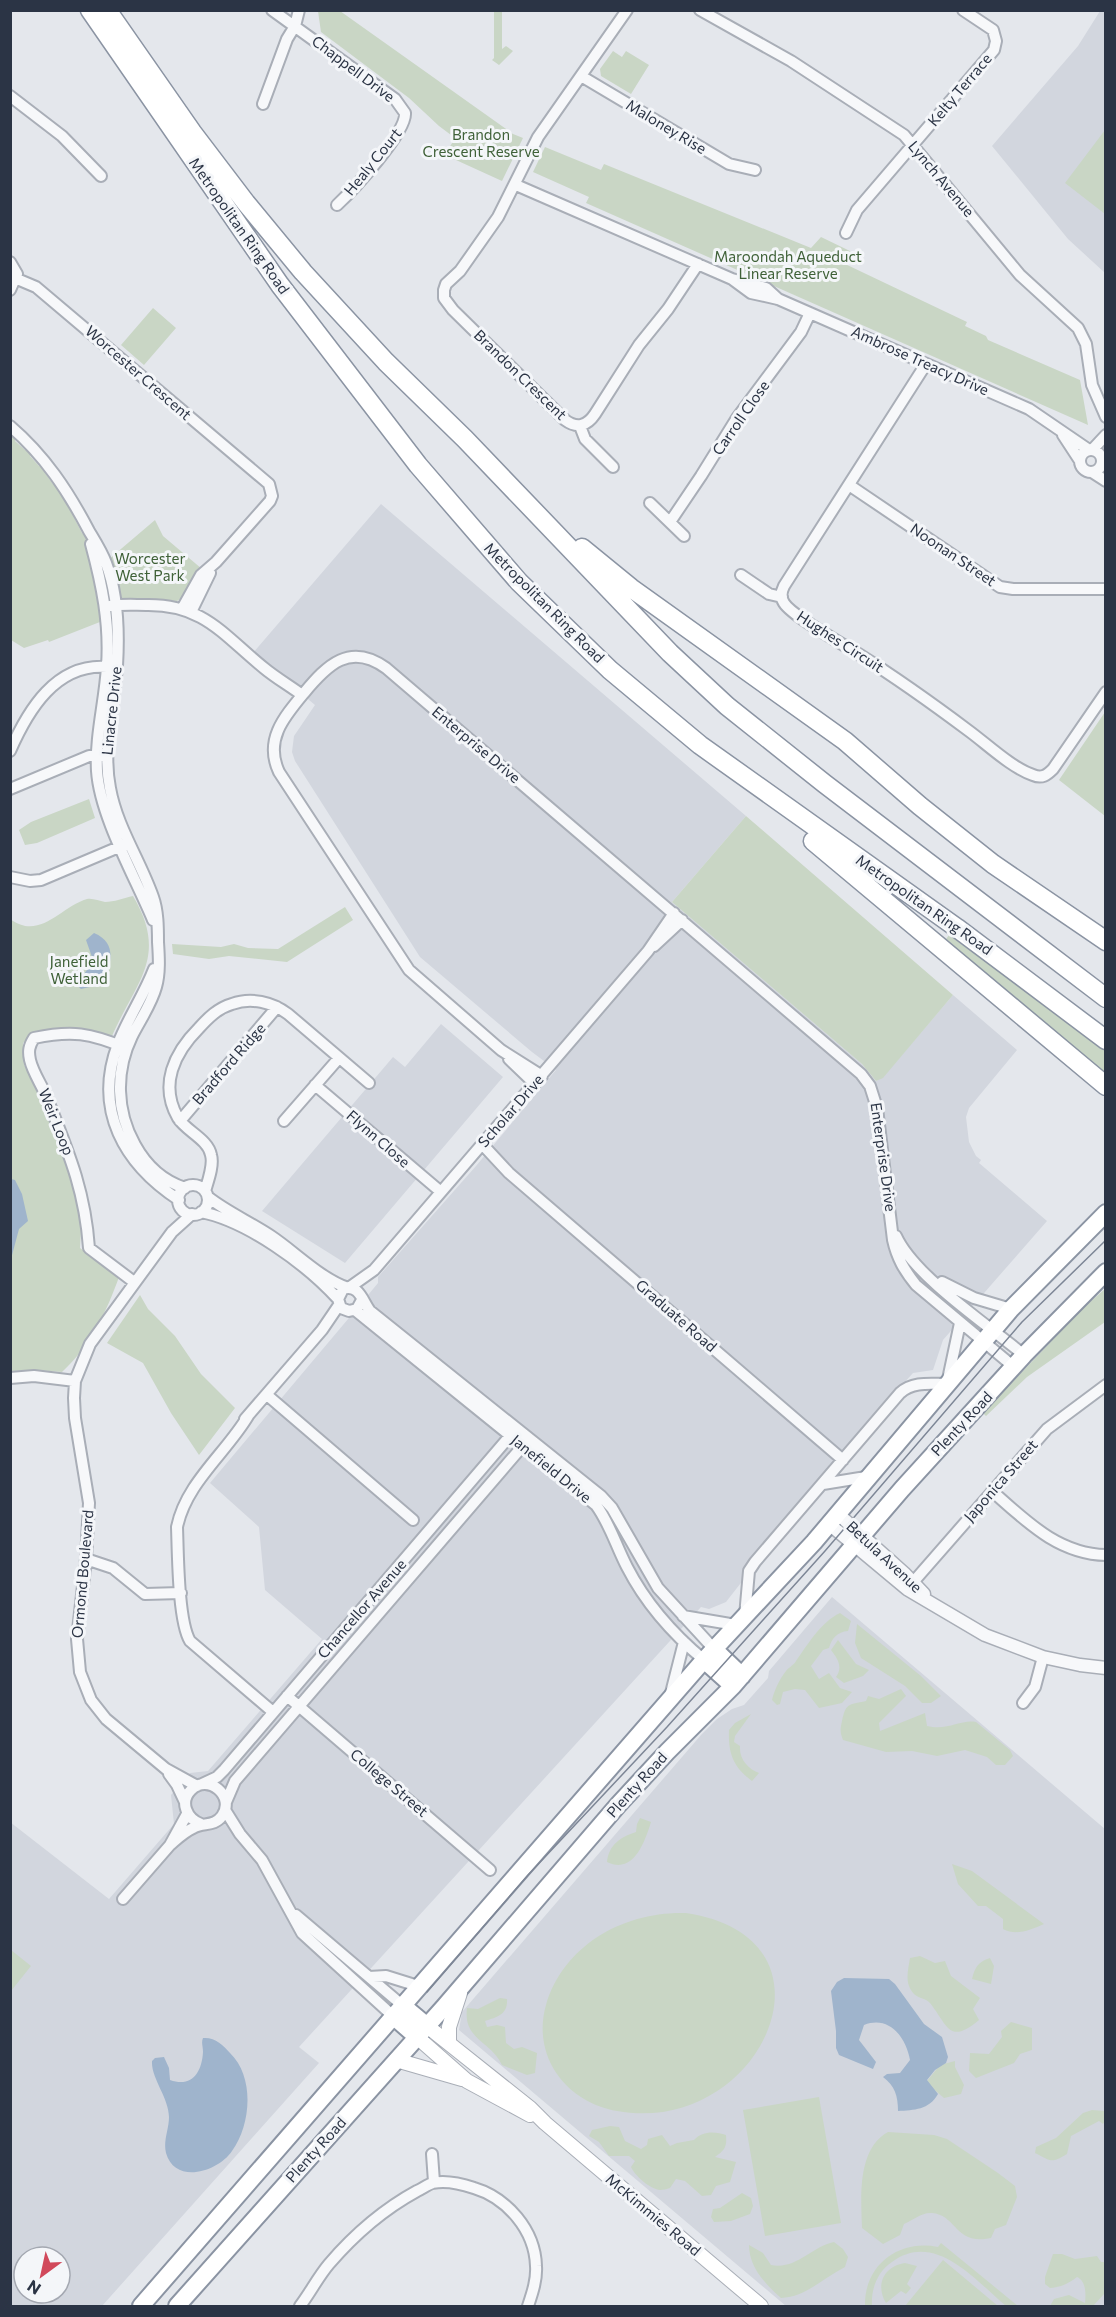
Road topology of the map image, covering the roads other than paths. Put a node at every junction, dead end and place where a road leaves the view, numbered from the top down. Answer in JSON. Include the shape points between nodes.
{"nodes":[{"id":1,"x":90,"y":10,"type":"edge"},
{"id":2,"x":107,"y":10,"type":"edge"},
{"id":3,"x":272,"y":10,"type":"edge"},
{"id":4,"x":299,"y":10,"type":"edge"},
{"id":5,"x":627,"y":10,"type":"edge"},
{"id":6,"x":700,"y":10,"type":"edge"},
{"id":7,"x":963,"y":10,"type":"edge"},
{"id":8,"x":287,"y":15,"type":"edge"},
{"id":9,"x":295,"y":26,"type":"junction"},
{"id":10,"x":581,"y":76,"type":"junction"},
{"id":11,"x":10,"y":96,"type":"edge"},
{"id":12,"x":263,"y":104,"type":"dead end"},
{"id":13,"x":406,"y":116,"type":"joint"},
{"id":14,"x":913,"y":145,"type":"junction"},
{"id":15,"x":755,"y":170,"type":"dead end"},
{"id":16,"x":101,"y":176,"type":"dead end"},
{"id":17,"x":516,"y":185,"type":"junction"},
{"id":18,"x":338,"y":205,"type":"dead end"},
{"id":19,"x":846,"y":233,"type":"dead end"},
{"id":20,"x":10,"y":262,"type":"edge"},
{"id":21,"x":698,"y":264,"type":"junction"},
{"id":22,"x":13,"y":277,"type":"edge"},
{"id":23,"x":10,"y":290,"type":"edge"},
{"id":24,"x":810,"y":313,"type":"junction"},
{"id":25,"x":926,"y":364,"type":"junction"},
{"id":26,"x":1106,"y":417,"type":"edge"},
{"id":27,"x":10,"y":426,"type":"edge"},
{"id":28,"x":580,"y":426,"type":"junction"},
{"id":29,"x":1059,"y":430,"type":"junction"},
{"id":30,"x":1106,"y":435,"type":"edge"},
{"id":31,"x":1091,"y":450,"type":"junction"},
{"id":32,"x":1104,"y":459,"type":"edge"},
{"id":33,"x":1080,"y":461,"type":"junction"},
{"id":34,"x":613,"y":467,"type":"dead end"},
{"id":35,"x":1092,"y":472,"type":"junction"},
{"id":36,"x":1106,"y":481,"type":"edge"},
{"id":37,"x":849,"y":484,"type":"junction"},
{"id":38,"x":650,"y":502,"type":"dead end"},
{"id":39,"x":536,"y":514,"type":"junction"},
{"id":40,"x":670,"y":522,"type":"junction"},
{"id":41,"x":684,"y":536,"type":"dead end"},
{"id":42,"x":741,"y":575,"type":"dead end"},
{"id":43,"x":1106,"y":590,"type":"edge"},
{"id":44,"x":782,"y":597,"type":"junction"},
{"id":45,"x":111,"y":610,"type":"junction"},
{"id":46,"x":187,"y":610,"type":"junction"},
{"id":47,"x":107,"y":668,"type":"junction"},
{"id":48,"x":1106,"y":692,"type":"edge"},
{"id":49,"x":299,"y":698,"type":"junction"},
{"id":50,"x":700,"y":745,"type":"junction"},
{"id":51,"x":10,"y":751,"type":"edge"},
{"id":52,"x":102,"y":756,"type":"junction"},
{"id":53,"x":10,"y":789,"type":"edge"},
{"id":54,"x":125,"y":844,"type":"junction"},
{"id":55,"x":10,"y":877,"type":"edge"},
{"id":56,"x":678,"y":917,"type":"junction"},
{"id":57,"x":1106,"y":942,"type":"edge"},
{"id":58,"x":1106,"y":998,"type":"edge"},
{"id":59,"x":277,"y":1007,"type":"junction"},
{"id":60,"x":1106,"y":1040,"type":"edge"},
{"id":61,"x":122,"y":1047,"type":"junction"},
{"id":62,"x":339,"y":1058,"type":"junction"},
{"id":63,"x":538,"y":1080,"type":"junction"},
{"id":64,"x":369,"y":1083,"type":"dead end"},
{"id":65,"x":315,"y":1085,"type":"junction"},
{"id":66,"x":1106,"y":1086,"type":"edge"},
{"id":67,"x":180,"y":1121,"type":"junction"},
{"id":68,"x":284,"y":1121,"type":"dead end"},
{"id":69,"x":480,"y":1147,"type":"junction"},
{"id":70,"x":211,"y":1163,"type":"junction"},
{"id":71,"x":189,"y":1186,"type":"junction"},
{"id":72,"x":441,"y":1192,"type":"junction"},
{"id":73,"x":206,"y":1194,"type":"junction"},
{"id":74,"x":1106,"y":1200,"type":"edge"},
{"id":75,"x":180,"y":1204,"type":"junction"},
{"id":76,"x":196,"y":1213,"type":"junction"},
{"id":77,"x":1106,"y":1213,"type":"edge"},
{"id":78,"x":892,"y":1227,"type":"junction"},
{"id":79,"x":172,"y":1232,"type":"junction"},
{"id":80,"x":1053,"y":1264,"type":"junction"},
{"id":81,"x":374,"y":1270,"type":"junction"},
{"id":82,"x":1106,"y":1272,"type":"edge"},
{"id":83,"x":928,"y":1275,"type":"junction"},
{"id":84,"x":134,"y":1282,"type":"junction"},
{"id":85,"x":349,"y":1287,"type":"junction"},
{"id":86,"x":362,"y":1298,"type":"junction"},
{"id":87,"x":344,"y":1306,"type":"junction"},
{"id":88,"x":1011,"y":1309,"type":"junction"},
{"id":89,"x":960,"y":1323,"type":"junction"},
{"id":90,"x":988,"y":1336,"type":"junction"},
{"id":91,"x":1019,"y":1361,"type":"junction"},
{"id":92,"x":10,"y":1378,"type":"edge"},
{"id":93,"x":75,"y":1381,"type":"junction"},
{"id":94,"x":947,"y":1384,"type":"junction"},
{"id":95,"x":1106,"y":1385,"type":"edge"},
{"id":96,"x":267,"y":1395,"type":"junction"},
{"id":97,"x":514,"y":1432,"type":"junction"},
{"id":98,"x":526,"y":1442,"type":"junction"},
{"id":99,"x":843,"y":1460,"type":"junction"},
{"id":100,"x":867,"y":1477,"type":"junction"},
{"id":101,"x":823,"y":1484,"type":"junction"},
{"id":102,"x":992,"y":1491,"type":"junction"},
{"id":103,"x":833,"y":1518,"type":"junction"},
{"id":104,"x":413,"y":1520,"type":"dead end"},
{"id":105,"x":858,"y":1540,"type":"junction"},
{"id":106,"x":638,"y":1552,"type":"junction"},
{"id":107,"x":1106,"y":1555,"type":"edge"},
{"id":108,"x":85,"y":1563,"type":"junction"},
{"id":109,"x":628,"y":1570,"type":"junction"},
{"id":110,"x":910,"y":1586,"type":"junction"},
{"id":111,"x":181,"y":1593,"type":"junction"},
{"id":112,"x":683,"y":1616,"type":"junction"},
{"id":113,"x":352,"y":1620,"type":"junction"},
{"id":114,"x":740,"y":1621,"type":"junction"},
{"id":115,"x":365,"y":1632,"type":"junction"},
{"id":116,"x":684,"y":1642,"type":"junction"},
{"id":117,"x":709,"y":1654,"type":"junction"},
{"id":118,"x":1043,"y":1657,"type":"junction"},
{"id":119,"x":1106,"y":1668,"type":"edge"},
{"id":120,"x":738,"y":1681,"type":"junction"},
{"id":121,"x":287,"y":1696,"type":"junction"},
{"id":122,"x":670,"y":1699,"type":"junction"},
{"id":123,"x":1023,"y":1703,"type":"dead end"},
{"id":124,"x":300,"y":1707,"type":"junction"},
{"id":125,"x":273,"y":1712,"type":"junction"},
{"id":126,"x":166,"y":1769,"type":"junction"},
{"id":127,"x":200,"y":1785,"type":"junction"},
{"id":128,"x":226,"y":1806,"type":"junction"},
{"id":129,"x":186,"y":1808,"type":"junction"},
{"id":130,"x":215,"y":1822,"type":"junction"},
{"id":131,"x":201,"y":1824,"type":"junction"},
{"id":132,"x":240,"y":1834,"type":"junction"},
{"id":133,"x":170,"y":1845,"type":"junction"},
{"id":134,"x":490,"y":1870,"type":"dead end"},
{"id":135,"x":123,"y":1899,"type":"dead end"},
{"id":136,"x":290,"y":1908,"type":"junction"},
{"id":137,"x":369,"y":1977,"type":"junction"},
{"id":138,"x":464,"y":1983,"type":"junction"},
{"id":139,"x":418,"y":1986,"type":"junction"},
{"id":140,"x":398,"y":2011,"type":"junction"},
{"id":141,"x":422,"y":2032,"type":"junction"},
{"id":142,"x":449,"y":2042,"type":"junction"},
{"id":143,"x":396,"y":2060,"type":"junction"},
{"id":144,"x":467,"y":2081,"type":"junction"},
{"id":145,"x":545,"y":2123,"type":"junction"},
{"id":146,"x":432,"y":2154,"type":"dead end"},
{"id":147,"x":434,"y":2182,"type":"junction"},
{"id":148,"x":141,"y":2307,"type":"edge"},
{"id":149,"x":177,"y":2307,"type":"edge"},
{"id":150,"x":300,"y":2307,"type":"edge"},
{"id":151,"x":528,"y":2307,"type":"edge"},
{"id":152,"x":761,"y":2307,"type":"edge"}],
"edges":[{"from":1,"to":50,"type":"highway","name":"Metropolitan Ring Road","via":[[266,267],[441,493],[566,629],[633,691]]},
{"from":2,"to":39,"type":"highway","name":"Metropolitan Ring Road","via":[[192,132],[281,246],[366,341]]},
{"from":3,"to":8,"type":"street","name":"Chappell Drive"},
{"from":4,"to":9,"type":"street"},
{"from":5,"to":10,"type":"street"},
{"from":6,"to":14,"type":"street","name":"Lynch Avenue","via":[[791,61],[896,128]]},
{"from":7,"to":14,"type":"street","name":"Kelty Terrace","via":[[993,30],[996,46]]},
{"from":8,"to":9,"type":"street","name":"Chappell Drive"},
{"from":9,"to":12,"type":"street"},
{"from":9,"to":13,"type":"street","name":"Chappell Drive","via":[[395,99]]},
{"from":10,"to":15,"type":"street","name":"Maloney Rise","via":[[729,164]]},
{"from":10,"to":17,"type":"street","via":[[538,137]]},
{"from":11,"to":16,"type":"street","via":[[67,140]]},
{"from":13,"to":18,"type":"street","name":"Healy Court","via":[[364,178]]},
{"from":14,"to":19,"type":"street","via":[[857,210]]},
{"from":14,"to":26,"type":"street","name":"Lynch Avenue","via":[[1020,276],[1077,328],[1086,344],[1092,385]]},
{"from":17,"to":21,"type":"street","name":"Ambrose Treacy Drive"},
{"from":17,"to":28,"type":"street","name":"Brandon Crescent","via":[[464,267],[446,284],[444,298],[565,420]]},
{"from":20,"to":22,"type":"street","via":[[16,270]]},
{"from":21,"to":24,"type":"street","name":"Ambrose Treacy Drive","via":[[732,279],[751,293]]},
{"from":21,"to":28,"type":"street","name":"Brandon Crescent","via":[[595,414]]},
{"from":22,"to":23,"type":"street"},
{"from":22,"to":46,"type":"street","name":"Worcester Crescent","via":[[42,291],[256,475],[265,492],[260,511],[216,562]]},
{"from":24,"to":25,"type":"street","name":"Ambrose Treacy Drive"},
{"from":24,"to":40,"type":"street","name":"Carroll Close","via":[[801,332],[737,418]]},
{"from":25,"to":29,"type":"street","name":"Ambrose Treacy Drive","via":[[1029,410]]},
{"from":25,"to":37,"type":"street"},
{"from":27,"to":45,"type":"street","name":"Linacre Drive","via":[[55,473],[75,504],[106,563]]},
{"from":28,"to":34,"type":"street","via":[[585,439]]},
{"from":29,"to":31,"type":"street","name":"Ambrose Treacy Drive"},
{"from":29,"to":33,"type":"street","name":"Ambrose Treacy Drive"},
{"from":30,"to":31,"type":"street"},
{"from":31,"to":32,"type":"street"},
{"from":31,"to":33,"type":"street","via":[[1081,455]]},
{"from":32,"to":35,"type":"street","via":[[1099,470]]},
{"from":33,"to":35,"type":"street","via":[[1085,471]]},
{"from":35,"to":36,"type":"street"},
{"from":37,"to":43,"type":"street","name":"Noonan Street","via":[[1000,587]]},
{"from":37,"to":44,"type":"street","via":[[784,586]]},
{"from":38,"to":40,"type":"street"},
{"from":39,"to":57,"type":"highway","via":[[631,588],[845,741],[993,864]]},
{"from":39,"to":58,"type":"highway","name":"Metropolitan Ring Road","via":[[654,638],[728,706]]},
{"from":40,"to":41,"type":"street"},
{"from":42,"to":44,"type":"street","via":[[769,594]]},
{"from":44,"to":48,"type":"street","name":"Hughes Circuit","via":[[789,609],[902,682],[1032,775],[1043,777],[1053,769]]},
{"from":45,"to":46,"type":"street","via":[[132,603]]},
{"from":45,"to":47,"type":"street","name":"Linacre Drive"},
{"from":45,"to":52,"type":"street","name":"Linacre Drive","via":[[117,667]]},
{"from":46,"to":49,"type":"street","via":[[216,627]]},
{"from":47,"to":51,"type":"street","via":[[74,672],[50,688],[33,707]]},
{"from":47,"to":52,"type":"street","name":"Linacre Drive"},
{"from":49,"to":56,"type":"street","name":"Enterprise Drive","via":[[336,661],[357,657],[378,663]]},
{"from":49,"to":63,"type":"street","name":"Enterprise Drive","via":[[275,735],[274,758],[279,772],[406,966]]},
{"from":50,"to":60,"type":"highway","name":"Metropolitan Ring Road","via":[[948,921]]},
{"from":50,"to":66,"type":"highway","via":[[729,776],[831,855]]},
{"from":52,"to":53,"type":"street","via":[[89,756]]},
{"from":52,"to":54,"type":"street","name":"Linacre Drive","via":[[97,771],[103,801]]},
{"from":54,"to":55,"type":"street","via":[[41,880]]},
{"from":54,"to":61,"type":"street","name":"Linacre Drive","via":[[158,934],[158,960]]},
{"from":56,"to":63,"type":"street","name":"Scholar Drive"},
{"from":56,"to":78,"type":"street","name":"Enterprise Drive","via":[[866,1080],[878,1108]]},
{"from":59,"to":62,"type":"street"},
{"from":59,"to":67,"type":"street","name":"Bradford Ridge"},
{"from":59,"to":67,"type":"street","via":[[260,1002],[235,1003],[219,1009],[193,1034],[170,1071],[170,1098]]},
{"from":61,"to":71,"type":"street","name":"Linacre Drive","via":[[119,1092],[130,1137],[158,1174],[170,1182]]},
{"from":61,"to":75,"type":"street","name":"Linacre Drive","via":[[111,1074],[110,1092],[120,1138],[140,1169]]},
{"from":61,"to":84,"type":"street","name":"Weir Loop","via":[[106,1039],[64,1032],[34,1038],[28,1052],[78,1177],[90,1248]]},
{"from":62,"to":64,"type":"street"},
{"from":62,"to":65,"type":"street"},
{"from":63,"to":69,"type":"street","name":"Scholar Drive"},
{"from":65,"to":68,"type":"street"},
{"from":65,"to":72,"type":"street","name":"Flynn Close"},
{"from":67,"to":70,"type":"street","via":[[208,1147]]},
{"from":69,"to":72,"type":"street","name":"Scholar Drive"},
{"from":69,"to":99,"type":"street","name":"Graduate Road"},
{"from":70,"to":71,"type":"street"},
{"from":70,"to":73,"type":"street"},
{"from":71,"to":73,"type":"street"},
{"from":71,"to":75,"type":"street","via":[[180,1193]]},
{"from":72,"to":81,"type":"street","name":"Scholar Drive"},
{"from":73,"to":76,"type":"street","via":[[207,1206]]},
{"from":73,"to":85,"type":"street","via":[[222,1208],[269,1234],[333,1282]]},
{"from":74,"to":80,"type":"highway","via":[[1078,1229]]},
{"from":75,"to":76,"type":"street"},
{"from":75,"to":79,"type":"street"},
{"from":76,"to":79,"type":"street"},
{"from":76,"to":87,"type":"street","name":"Janefield Drive","via":[[218,1215],[264,1240],[323,1283]]},
{"from":77,"to":80,"type":"highway","name":"Plenty Road"},
{"from":78,"to":83,"type":"street","name":"Enterprise Drive","via":[[908,1256]]},
{"from":78,"to":89,"type":"street","name":"Enterprise Drive","via":[[896,1255],[903,1269]]},
{"from":79,"to":84,"type":"street"},
{"from":80,"to":88,"type":"highway","name":"Plenty Road"},
{"from":81,"to":85,"type":"street","name":"Scholar Drive"},
{"from":81,"to":86,"type":"street","name":"Scholar Drive"},
{"from":82,"to":91,"type":"highway","name":"Plenty Road"},
{"from":83,"to":88,"type":"street","via":[[974,1298]]},
{"from":83,"to":90,"type":"street","name":"Enterprise Drive"},
{"from":84,"to":93,"type":"street","via":[[90,1344]]},
{"from":85,"to":86,"type":"street"},
{"from":85,"to":87,"type":"street","via":[[341,1291]]},
{"from":86,"to":87,"type":"street","via":[[359,1306]]},
{"from":86,"to":97,"type":"street","name":"Janefield Drive","via":[[370,1311]]},
{"from":87,"to":96,"type":"street"},
{"from":87,"to":97,"type":"street","name":"Janefield Drive"},
{"from":88,"to":90,"type":"highway","name":"Plenty Road"},
{"from":89,"to":90,"type":"street","name":"Enterprise Drive"},
{"from":89,"to":94,"type":"street"},
{"from":90,"to":91,"type":"street","name":"Enterprise Drive"},
{"from":90,"to":91,"type":"street","name":"Enterprise Drive"},
{"from":90,"to":94,"type":"highway","name":"Plenty Road"},
{"from":91,"to":105,"type":"highway","name":"Plenty Road"},
{"from":92,"to":93,"type":"street","via":[[34,1376]]},
{"from":93,"to":108,"type":"street","name":"Ormond Boulevard","via":[[75,1418],[88,1503]]},
{"from":94,"to":99,"type":"street","via":[[919,1384],[904,1389]]},
{"from":94,"to":100,"type":"highway","name":"Plenty Road"},
{"from":95,"to":102,"type":"street","name":"Japonica Street","via":[[1047,1429]]},
{"from":96,"to":104,"type":"street"},
{"from":96,"to":111,"type":"street","via":[[190,1496],[177,1527]]},
{"from":97,"to":98,"type":"street","name":"Janefield Drive"},
{"from":97,"to":113,"type":"street","name":"Chancellor Avenue"},
{"from":98,"to":106,"type":"street","name":"Janefield Drive","via":[[602,1496]]},
{"from":98,"to":109,"type":"street","name":"Janefield Drive","via":[[596,1505]]},
{"from":98,"to":115,"type":"street","name":"Chancellor Avenue"},
{"from":99,"to":101,"type":"street"},
{"from":100,"to":101,"type":"street"},
{"from":100,"to":103,"type":"highway","name":"Plenty Road"},
{"from":101,"to":114,"type":"street","via":[[749,1571]]},
{"from":102,"to":107,"type":"street","via":[[1056,1542]]},
{"from":102,"to":110,"type":"street","name":"Japonica Street"},
{"from":103,"to":105,"type":"street","name":"Betula Avenue"},
{"from":103,"to":114,"type":"highway","name":"Plenty Road"},
{"from":105,"to":110,"type":"street","name":"Betula Avenue"},
{"from":105,"to":120,"type":"highway","name":"Plenty Road"},
{"from":106,"to":109,"type":"street","via":[[630,1558]]},
{"from":106,"to":112,"type":"street","name":"Janefield Drive","via":[[658,1588]]},
{"from":108,"to":111,"type":"street","via":[[116,1571],[145,1594]]},
{"from":108,"to":126,"type":"street","name":"Ormond Boulevard","via":[[77,1639],[84,1685],[106,1719]]},
{"from":109,"to":116,"type":"street","name":"Janefield Drive"},
{"from":110,"to":118,"type":"street","name":"Betula Avenue","via":[[985,1635]]},
{"from":111,"to":125,"type":"street","via":[[190,1641]]},
{"from":112,"to":114,"type":"street"},
{"from":112,"to":117,"type":"street","name":"Janefield Drive"},
{"from":113,"to":115,"type":"street"},
{"from":113,"to":121,"type":"street","name":"Chancellor Avenue"},
{"from":114,"to":117,"type":"highway","name":"Plenty Road"},
{"from":115,"to":124,"type":"street","name":"Chancellor Avenue"},
{"from":116,"to":117,"type":"street","name":"Janefield Drive"},
{"from":116,"to":122,"type":"street"},
{"from":117,"to":120,"type":"highway","name":"Janefield Drive"},
{"from":117,"to":122,"type":"highway","name":"Plenty Road"},
{"from":118,"to":119,"type":"street","name":"Betula Avenue"},
{"from":118,"to":123,"type":"street","via":[[1035,1687]]},
{"from":120,"to":138,"type":"highway","name":"Plenty Road","via":[[625,1798]]},
{"from":121,"to":124,"type":"street","name":"College Street"},
{"from":121,"to":125,"type":"street","name":"Chancellor Avenue"},
{"from":122,"to":139,"type":"highway","name":"Plenty Road"},
{"from":124,"to":128,"type":"street","name":"Chancellor Avenue","via":[[235,1781]]},
{"from":124,"to":134,"type":"street","name":"College Street"},
{"from":125,"to":127,"type":"street","name":"Chancellor Avenue","via":[[217,1777]]},
{"from":126,"to":127,"type":"street","name":"Ormond Boulevard"},
{"from":126,"to":129,"type":"street","name":"Ormond Boulevard"},
{"from":127,"to":128,"type":"street","via":[[221,1790]]},
{"from":127,"to":129,"type":"street","via":[[191,1790]]},
{"from":128,"to":130,"type":"street"},
{"from":128,"to":132,"type":"street"},
{"from":129,"to":131,"type":"street","via":[[190,1818]]},
{"from":129,"to":133,"type":"street"},
{"from":130,"to":131,"type":"street"},
{"from":130,"to":132,"type":"street"},
{"from":131,"to":133,"type":"street"},
{"from":132,"to":136,"type":"street","via":[[262,1860]]},
{"from":133,"to":135,"type":"street"},
{"from":136,"to":137,"type":"street"},
{"from":136,"to":140,"type":"street","via":[[302,1933]]},
{"from":137,"to":139,"type":"street","via":[[386,1976]]},
{"from":137,"to":140,"type":"street"},
{"from":138,"to":141,"type":"highway","name":"Plenty Road"},
{"from":138,"to":142,"type":"main road","via":[[451,2019]]},
{"from":139,"to":140,"type":"highway","name":"Plenty Road"},
{"from":140,"to":141,"type":"highway","name":"McKimmies Road"},
{"from":140,"to":148,"type":"highway","name":"Plenty Road"},
{"from":141,"to":142,"type":"main road","name":"McKimmies Road"},
{"from":141,"to":143,"type":"highway","name":"Plenty Road"},
{"from":141,"to":144,"type":"main road","name":"McKimmies Road"},
{"from":142,"to":145,"type":"main road","name":"McKimmies Road"},
{"from":143,"to":144,"type":"main road"},
{"from":143,"to":149,"type":"highway","name":"Plenty Road"},
{"from":144,"to":145,"type":"main road","name":"McKimmies Road"},
{"from":145,"to":152,"type":"main road","name":"McKimmies Road"},
{"from":146,"to":147,"type":"street"},
{"from":147,"to":150,"type":"street","via":[[399,2201],[368,2226],[329,2265]]},
{"from":147,"to":151,"type":"street","via":[[459,2183],[484,2191],[500,2200],[522,2224],[536,2266]]}]}
